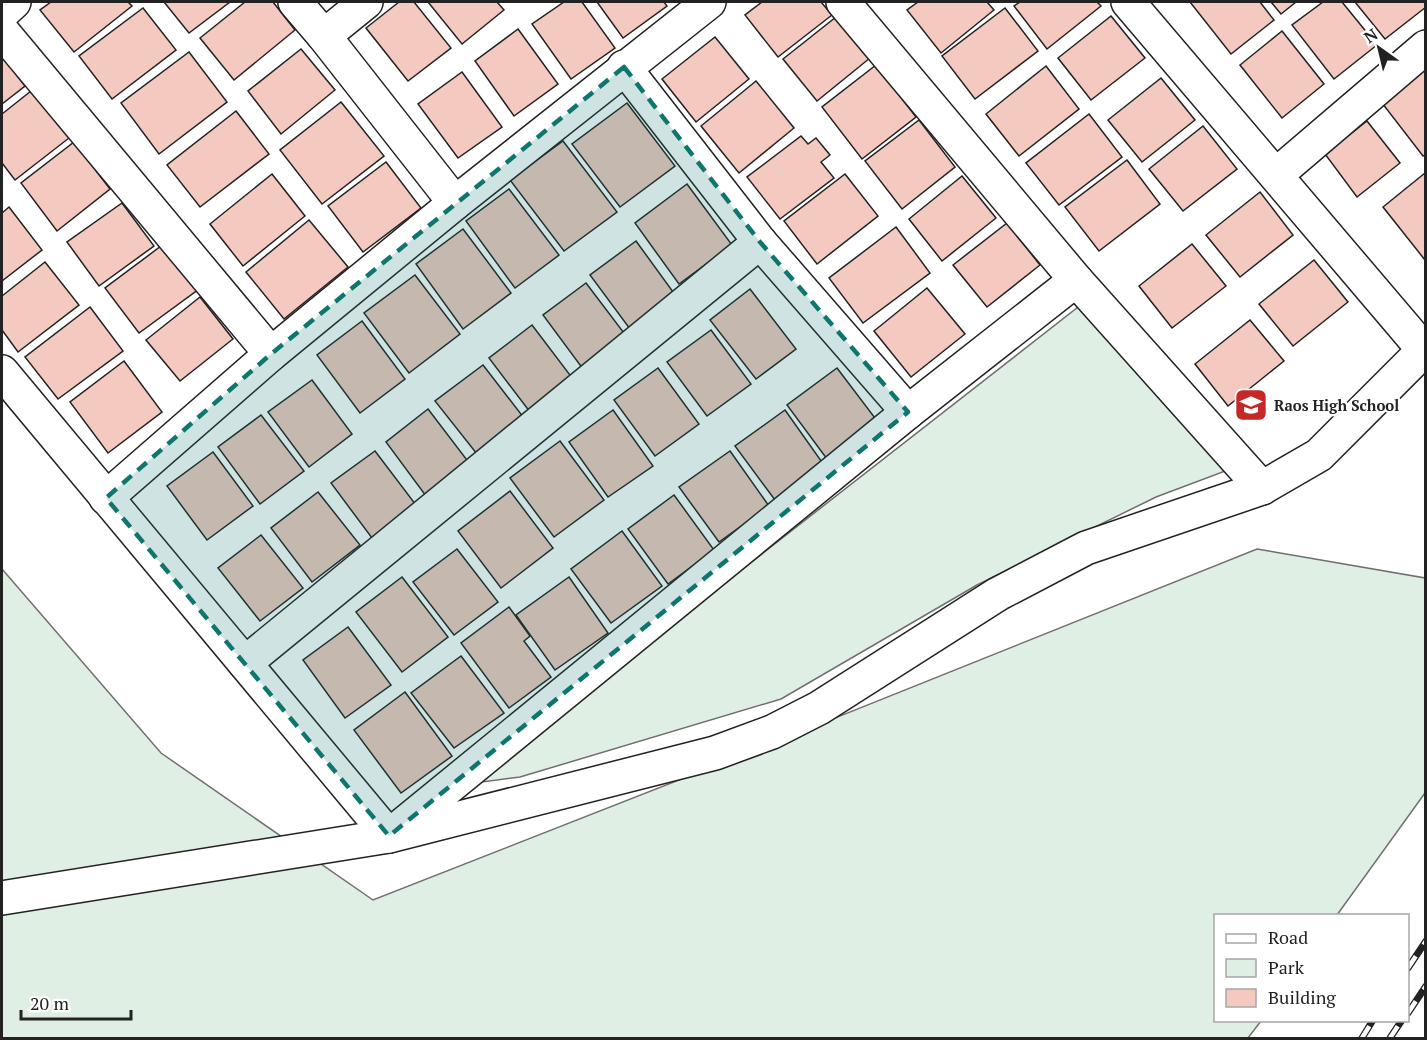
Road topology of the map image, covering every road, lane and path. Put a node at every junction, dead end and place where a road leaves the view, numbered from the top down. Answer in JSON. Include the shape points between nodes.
{"nodes":[{"id":1,"x":14,"y":2,"type":"edge"},
{"id":2,"x":295,"y":2,"type":"edge"},
{"id":3,"x":366,"y":2,"type":"edge"},
{"id":4,"x":709,"y":2,"type":"edge"},
{"id":5,"x":843,"y":2,"type":"edge"},
{"id":6,"x":1139,"y":6,"type":"edge"},
{"id":7,"x":2,"y":13,"type":"edge"},
{"id":8,"x":2,"y":31,"type":"edge"},
{"id":9,"x":324,"y":36,"type":"junction"},
{"id":10,"x":1425,"y":48,"type":"edge"},
{"id":11,"x":624,"y":67,"type":"junction"},
{"id":12,"x":1276,"y":175,"type":"junction"},
{"id":13,"x":455,"y":203,"type":"junction"},
{"id":14,"x":760,"y":242,"type":"junction"},
{"id":15,"x":1076,"y":280,"type":"junction"},
{"id":16,"x":1425,"y":349,"type":"edge"},
{"id":17,"x":271,"y":354,"type":"junction"},
{"id":18,"x":2,"y":372,"type":"edge"},
{"id":19,"x":908,"y":412,"type":"junction"},
{"id":20,"x":1262,"y":488,"type":"junction"},
{"id":21,"x":106,"y":498,"type":"junction"},
{"id":22,"x":245,"y":663,"type":"junction"},
{"id":23,"x":389,"y":836,"type":"junction"},
{"id":24,"x":2,"y":897,"type":"edge"}],
"edges":[{"from":1,"to":7,"type":"street"},
{"from":2,"to":9,"type":"street"},
{"from":3,"to":9,"type":"street"},
{"from":4,"to":11,"type":"street"},
{"from":5,"to":15,"type":"street"},
{"from":6,"to":12,"type":"street"},
{"from":8,"to":17,"type":"street"},
{"from":9,"to":13,"type":"street"},
{"from":10,"to":12,"type":"street"},
{"from":11,"to":13,"type":"street"},
{"from":11,"to":14,"type":"street"},
{"from":12,"to":16,"type":"street"},
{"from":13,"to":17,"type":"street"},
{"from":14,"to":19,"type":"street"},
{"from":14,"to":22,"type":"street"},
{"from":15,"to":19,"type":"street"},
{"from":15,"to":20,"type":"street"},
{"from":16,"to":20,"type":"street","via":[[1319,455]]},
{"from":17,"to":21,"type":"street"},
{"from":18,"to":21,"type":"street"},
{"from":19,"to":23,"type":"street"},
{"from":20,"to":23,"type":"street","via":[[1086,548],[998,594],[819,708],[772,732],[716,753]]},
{"from":21,"to":22,"type":"street"},
{"from":22,"to":23,"type":"street"},
{"from":23,"to":24,"type":"street"}]}
